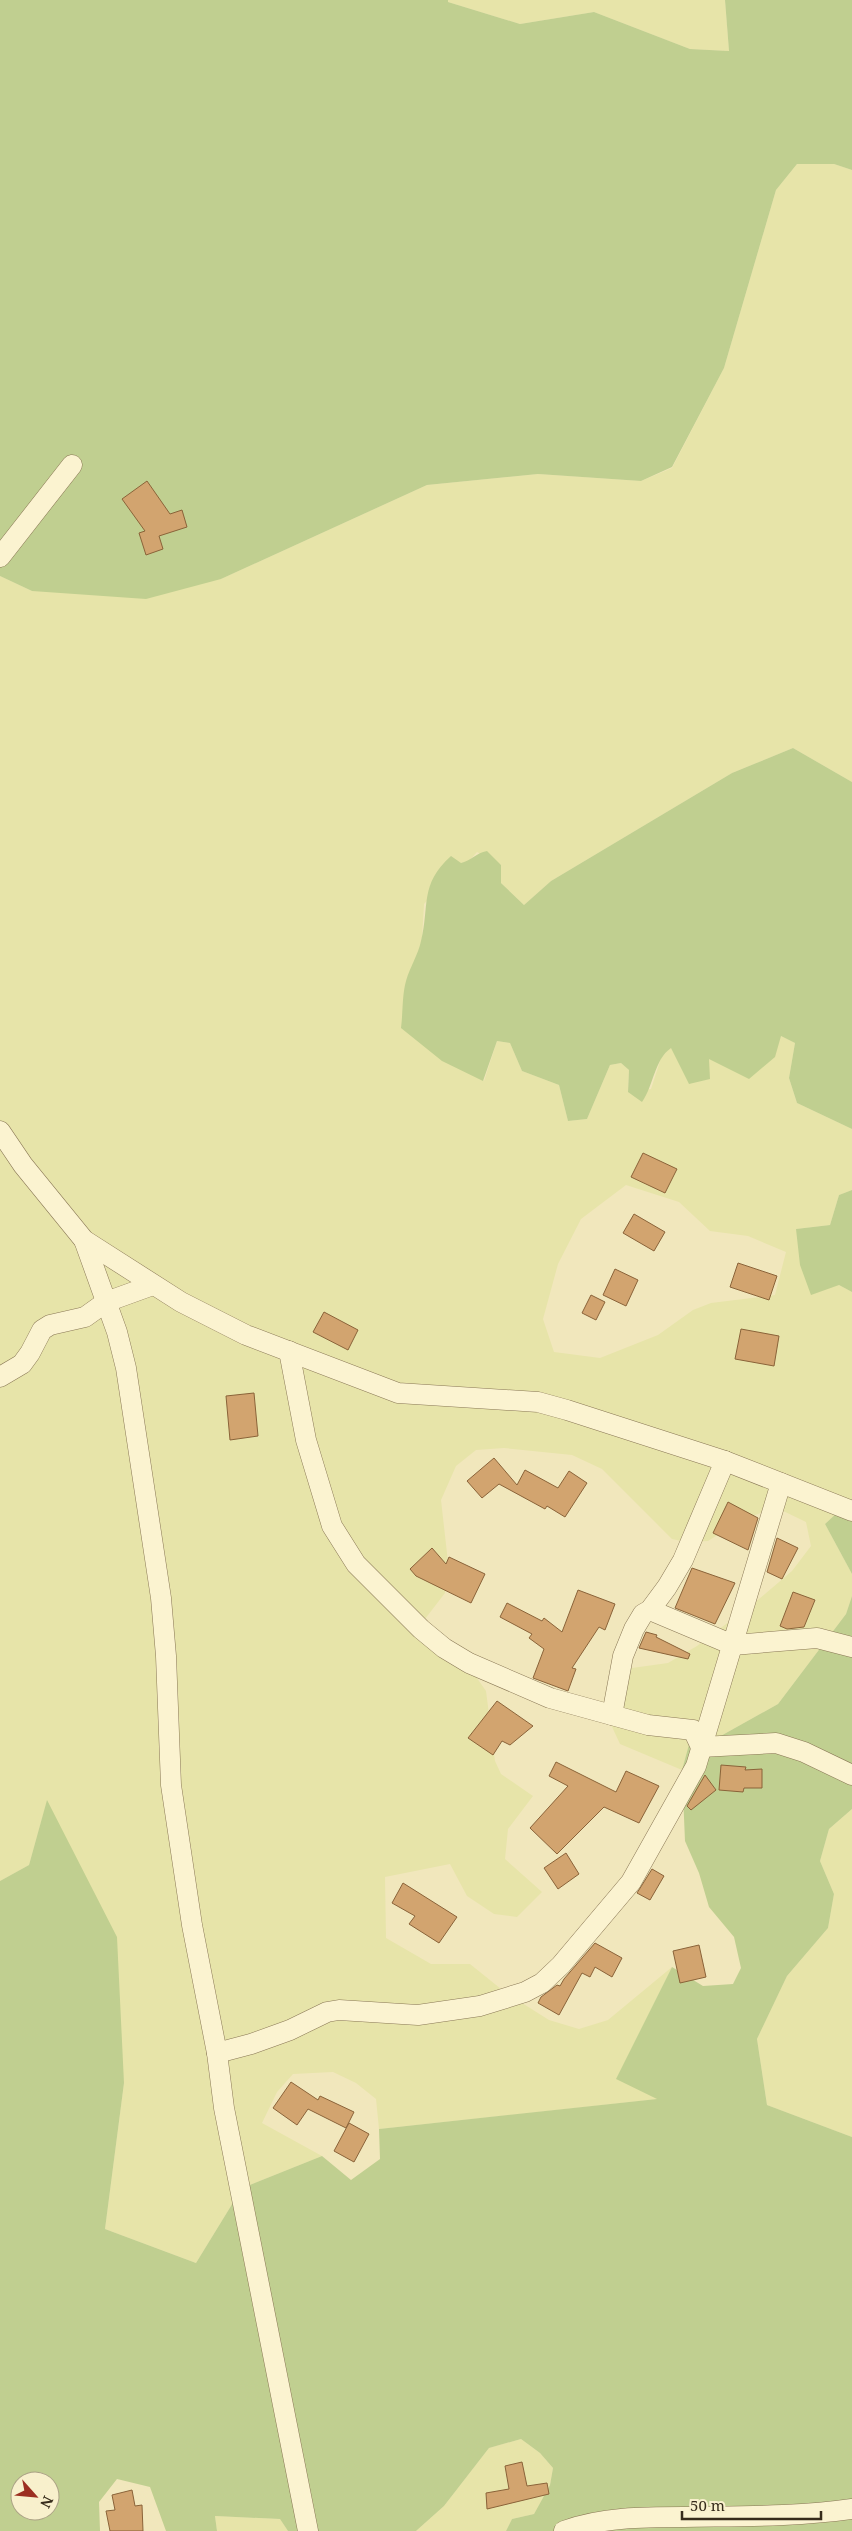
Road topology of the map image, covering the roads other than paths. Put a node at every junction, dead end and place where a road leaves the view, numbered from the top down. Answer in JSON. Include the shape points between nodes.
{"nodes":[{"id":1,"x":72,"y":465,"type":"dead end"},
{"id":2,"x":0,"y":557,"type":"edge"},
{"id":3,"x":0,"y":1131,"type":"edge"},
{"id":4,"x":84,"y":1240,"type":"junction"},
{"id":5,"x":152,"y":1285,"type":"junction"},
{"id":6,"x":106,"y":1302,"type":"junction"},
{"id":7,"x":289,"y":1351,"type":"junction"},
{"id":8,"x":0,"y":1377,"type":"edge"},
{"id":9,"x":725,"y":1461,"type":"junction"},
{"id":10,"x":781,"y":1483,"type":"junction"},
{"id":11,"x":852,"y":1511,"type":"edge"},
{"id":12,"x":650,"y":1610,"type":"junction"},
{"id":13,"x":733,"y":1645,"type":"junction"},
{"id":14,"x":852,"y":1647,"type":"edge"},
{"id":15,"x":612,"y":1715,"type":"junction"},
{"id":16,"x":701,"y":1747,"type":"junction"},
{"id":17,"x":852,"y":1775,"type":"edge"},
{"id":18,"x":218,"y":2053,"type":"junction"},
{"id":19,"x":852,"y":2509,"type":"edge"},
{"id":20,"x":308,"y":2531,"type":"edge"},
{"id":21,"x":564,"y":2531,"type":"edge"}],
"edges":[{"from":1,"to":2,"type":"street"},
{"from":3,"to":4,"type":"street"},
{"from":4,"to":5,"type":"street"},
{"from":4,"to":6,"type":"street"},
{"from":5,"to":6,"type":"street"},
{"from":5,"to":7,"type":"street","via":[[246,1335]]},
{"from":6,"to":8,"type":"street","via":[[85,1317],[42,1330],[22,1364]]},
{"from":6,"to":18,"type":"street","via":[[126,1368],[152,1537],[166,1656],[171,1785],[192,1925]]},
{"from":7,"to":9,"type":"street","via":[[398,1393],[538,1402]]},
{"from":7,"to":15,"type":"street","via":[[306,1440],[325,1505],[332,1526],[356,1564],[421,1629],[469,1663],[550,1698]]},
{"from":9,"to":10,"type":"street"},
{"from":9,"to":12,"type":"street","via":[[683,1560]]},
{"from":10,"to":11,"type":"street"},
{"from":10,"to":13,"type":"street"},
{"from":12,"to":13,"type":"street"},
{"from":12,"to":15,"type":"street","via":[[638,1621],[623,1656]]},
{"from":13,"to":14,"type":"street","via":[[817,1638]]},
{"from":13,"to":16,"type":"street"},
{"from":15,"to":16,"type":"street","via":[[655,1726],[694,1730]]},
{"from":16,"to":17,"type":"street","via":[[776,1743],[804,1752]]},
{"from":16,"to":18,"type":"street","via":[[696,1766],[631,1882],[542,1983],[525,1992],[480,2006],[418,2015],[327,2012],[290,2030]]},
{"from":18,"to":20,"type":"street","via":[[224,2108]]},
{"from":19,"to":21,"type":"street","via":[[812,2514],[644,2518],[583,2524]]}]}
